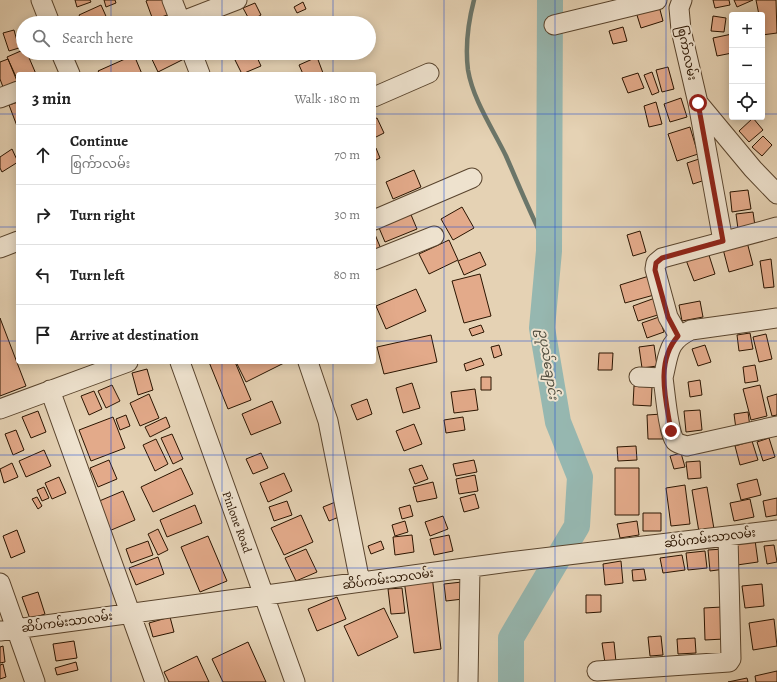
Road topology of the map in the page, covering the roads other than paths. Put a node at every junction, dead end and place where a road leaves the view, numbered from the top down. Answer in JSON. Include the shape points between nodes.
{"nodes":[{"id":1,"x":41,"y":0,"type":"edge"},
{"id":2,"x":172,"y":0,"type":"edge"},
{"id":3,"x":238,"y":0,"type":"edge"},
{"id":4,"x":657,"y":0,"type":"edge"},
{"id":5,"x":682,"y":0,"type":"edge"},
{"id":6,"x":47,"y":16,"type":"edge"},
{"id":7,"x":178,"y":16,"type":"edge"},
{"id":8,"x":196,"y":16,"type":"edge"},
{"id":9,"x":554,"y":25,"type":"dead end"},
{"id":10,"x":63,"y":60,"type":"edge"},
{"id":11,"x":195,"y":60,"type":"edge"},
{"id":12,"x":67,"y":72,"type":"edge"},
{"id":13,"x":199,"y":72,"type":"edge"},
{"id":14,"x":429,"y":73,"type":"dead end"},
{"id":15,"x":16,"y":92,"type":"edge"},
{"id":16,"x":376,"y":96,"type":"edge"},
{"id":17,"x":0,"y":98,"type":"edge"},
{"id":18,"x":698,"y":103,"type":"junction"},
{"id":19,"x":472,"y":178,"type":"dead end"},
{"id":20,"x":777,"y":194,"type":"edge"},
{"id":21,"x":376,"y":219,"type":"edge"},
{"id":22,"x":777,"y":227,"type":"edge"},
{"id":23,"x":434,"y":236,"type":"dead end"},
{"id":24,"x":723,"y":241,"type":"junction"},
{"id":25,"x":16,"y":242,"type":"edge"},
{"id":26,"x":0,"y":248,"type":"edge"},
{"id":27,"x":376,"y":259,"type":"edge"},
{"id":28,"x":777,"y":318,"type":"edge"},
{"id":29,"x":678,"y":336,"type":"junction"},
{"id":30,"x":122,"y":364,"type":"edge"},
{"id":31,"x":181,"y":364,"type":"edge"},
{"id":32,"x":309,"y":364,"type":"edge"},
{"id":33,"x":639,"y":377,"type":"dead end"},
{"id":34,"x":663,"y":378,"type":"junction"},
{"id":35,"x":50,"y":390,"type":"junction"},
{"id":36,"x":0,"y":409,"type":"edge"},
{"id":37,"x":777,"y":426,"type":"edge"},
{"id":38,"x":777,"y":530,"type":"edge"},
{"id":39,"x":728,"y":536,"type":"junction"},
{"id":40,"x":470,"y":568,"type":"junction"},
{"id":41,"x":360,"y":582,"type":"junction"},
{"id":42,"x":0,"y":583,"type":"edge"},
{"id":43,"x":264,"y":596,"type":"junction"},
{"id":44,"x":131,"y":613,"type":"junction"},
{"id":45,"x":8,"y":630,"type":"edge"},
{"id":46,"x":597,"y":671,"type":"dead end"},
{"id":47,"x":35,"y":682,"type":"edge"},
{"id":48,"x":155,"y":682,"type":"edge"},
{"id":49,"x":295,"y":682,"type":"edge"},
{"id":50,"x":468,"y":682,"type":"edge"}],
"edges":[{"from":1,"to":6,"type":"street"},
{"from":2,"to":7,"type":"street"},
{"from":3,"to":8,"type":"street"},
{"from":4,"to":9,"type":"street"},
{"from":5,"to":18,"type":"street","name":"စြက်ာလမ်း","via":[[678,8],[681,30]]},
{"from":10,"to":12,"type":"street"},
{"from":11,"to":13,"type":"street"},
{"from":14,"to":16,"type":"street"},
{"from":15,"to":17,"type":"street"},
{"from":18,"to":20,"type":"street"},
{"from":18,"to":24,"type":"street","name":"စြက်ာလမ်း"},
{"from":19,"to":21,"type":"street"},
{"from":22,"to":24,"type":"street"},
{"from":23,"to":27,"type":"street"},
{"from":24,"to":29,"type":"street","via":[[662,258],[656,263],[655,270],[668,317]]},
{"from":25,"to":26,"type":"street"},
{"from":28,"to":29,"type":"street","via":[[691,330]]},
{"from":29,"to":34,"type":"street","via":[[672,343]]},
{"from":30,"to":35,"type":"street"},
{"from":31,"to":43,"type":"street","name":"Pinlone Road"},
{"from":32,"to":41,"type":"street","via":[[328,421]]},
{"from":33,"to":34,"type":"street"},
{"from":34,"to":37,"type":"street","via":[[671,431],[680,444],[687,446]]},
{"from":35,"to":36,"type":"street"},
{"from":35,"to":44,"type":"street"},
{"from":38,"to":39,"type":"street","name":"ဆိပ်ကမ်းသာလမ်း"},
{"from":39,"to":40,"type":"street","name":"ဆိပ်ကမ်းသာလမ်း"},
{"from":39,"to":46,"type":"street","via":[[731,659],[729,662]]},
{"from":40,"to":41,"type":"street","name":"ဆိပ်ကမ်းသာလမ်း"},
{"from":40,"to":50,"type":"street"},
{"from":41,"to":43,"type":"street","name":"ဆိပ်ကမ်းသာလမ်း"},
{"from":42,"to":45,"type":"street"},
{"from":43,"to":44,"type":"street","name":"ဆိပ်ကမ်းသာလမ်း"},
{"from":43,"to":49,"type":"street","name":"Pinlone Road"},
{"from":44,"to":45,"type":"street","name":"ဆိပ်ကမ်းသာလမ်း"},
{"from":44,"to":48,"type":"street"},
{"from":45,"to":47,"type":"street"}]}
